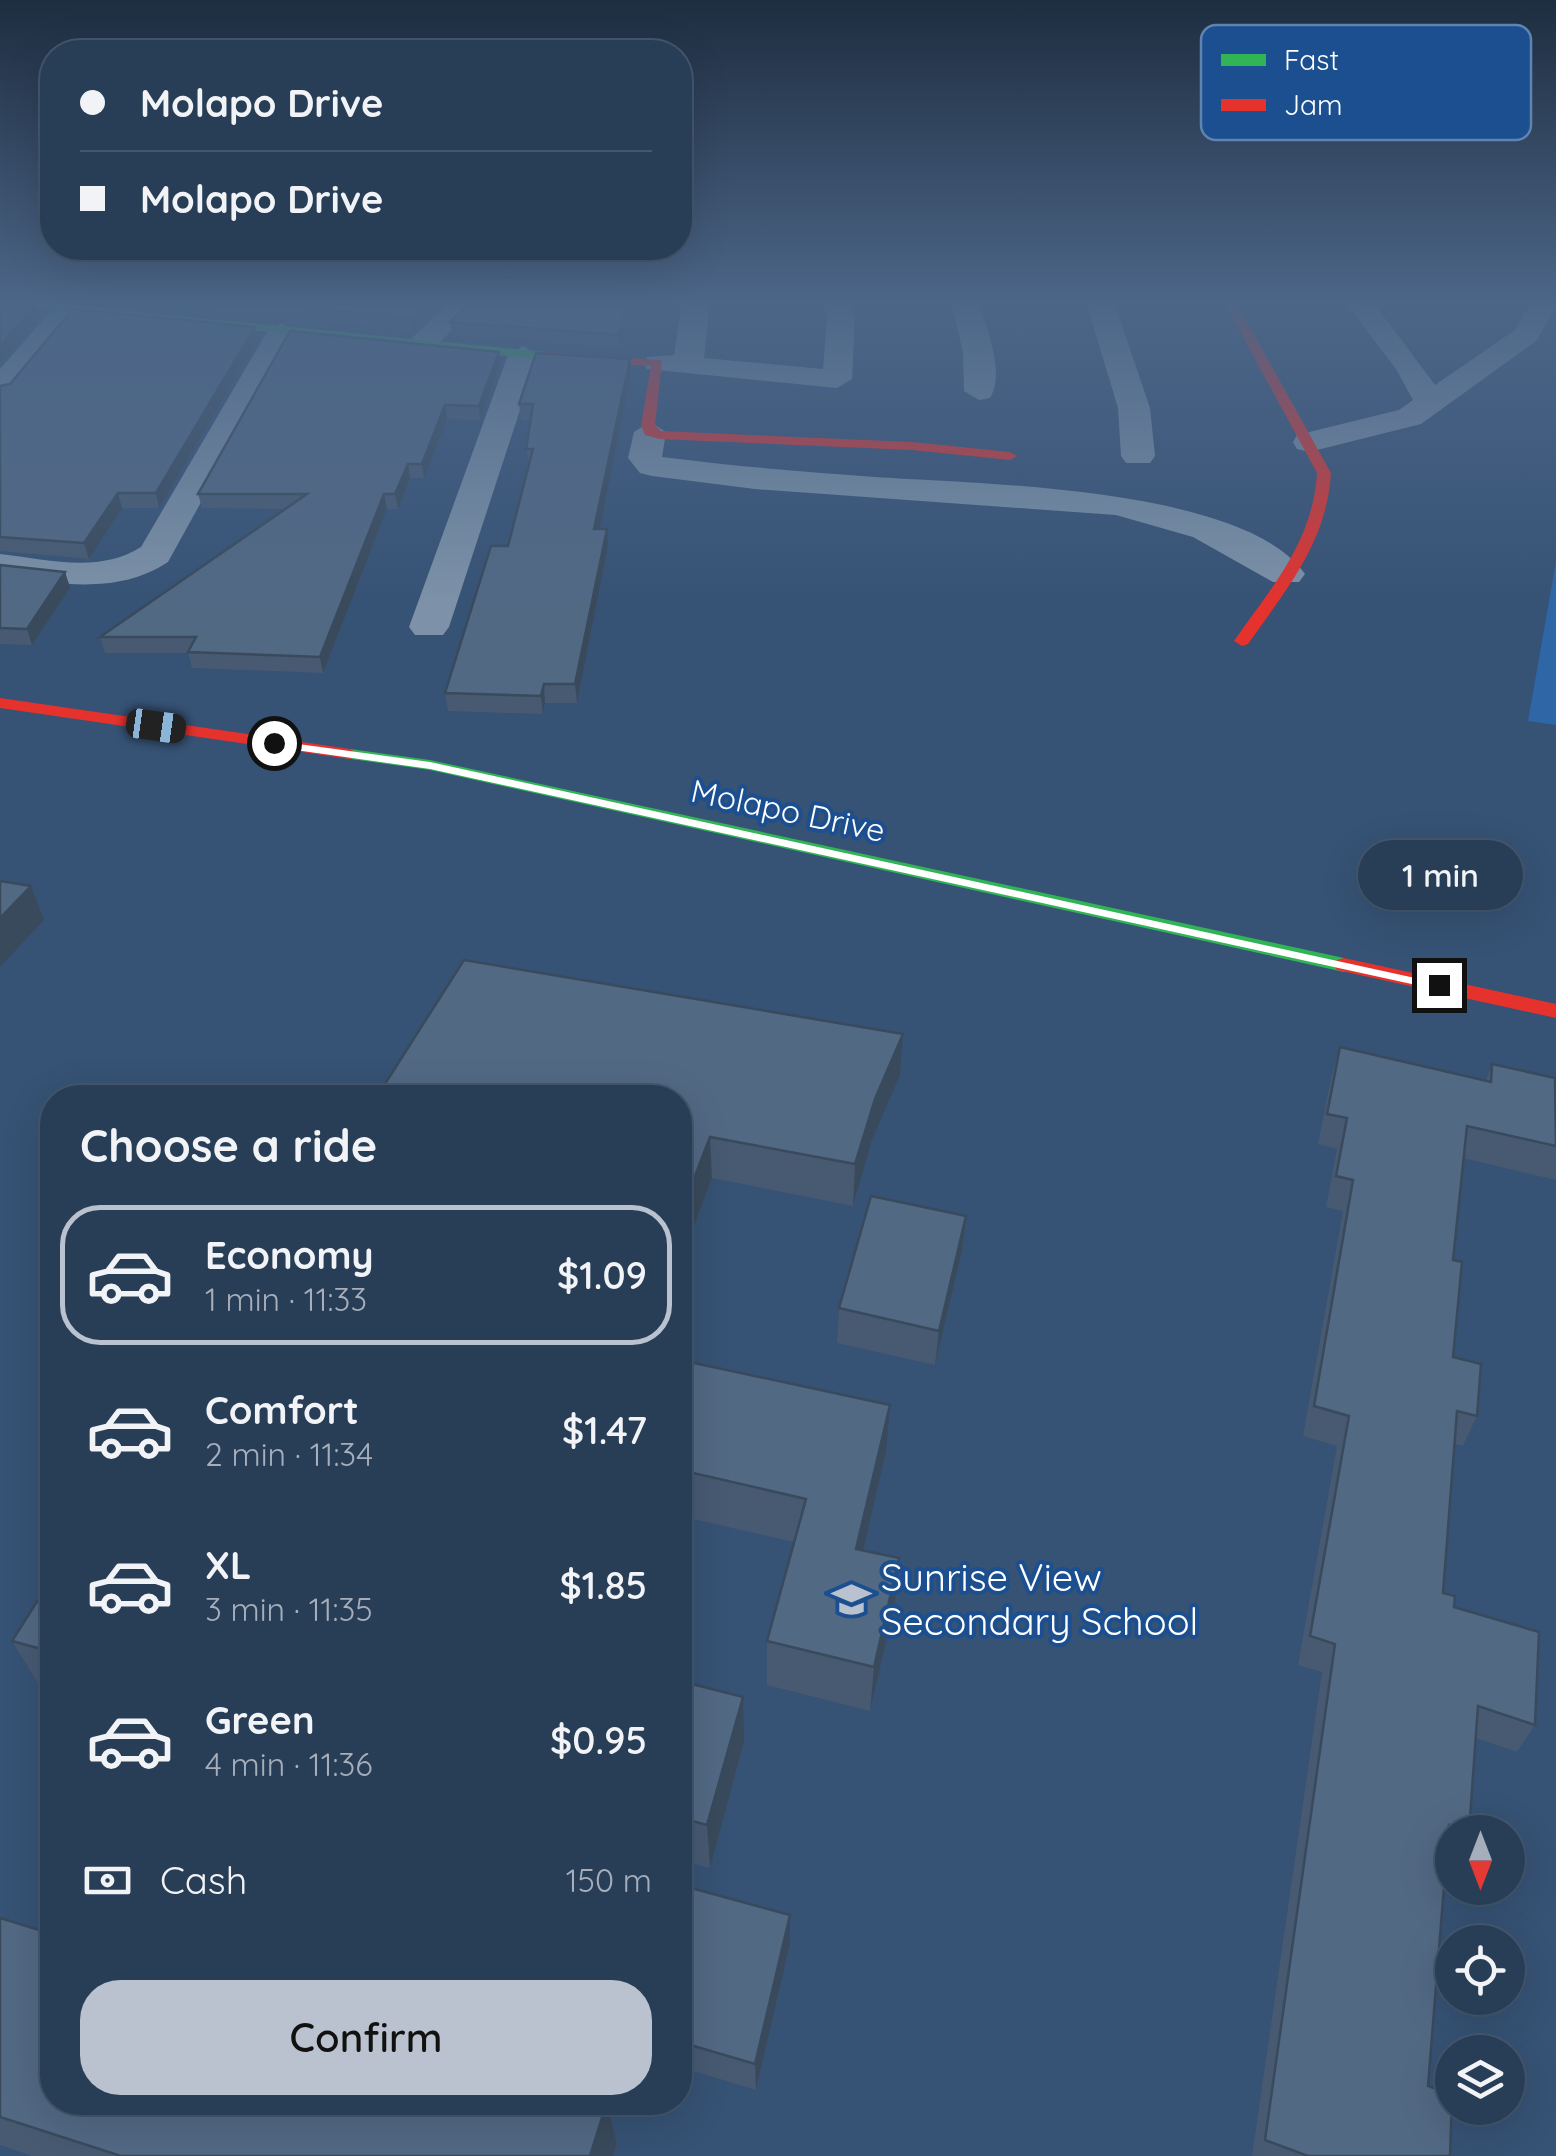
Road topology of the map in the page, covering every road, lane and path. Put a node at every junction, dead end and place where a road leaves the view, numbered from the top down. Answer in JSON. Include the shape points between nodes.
{"nodes":[{"id":1,"x":241,"y":403,"type":"edge"},
{"id":2,"x":506,"y":403,"type":"edge"},
{"id":3,"x":660,"y":403,"type":"edge"},
{"id":4,"x":1132,"y":403,"type":"edge"},
{"id":5,"x":1287,"y":403,"type":"edge"},
{"id":6,"x":1429,"y":403,"type":"edge"},
{"id":7,"x":650,"y":432,"type":"junction"},
{"id":8,"x":1309,"y":442,"type":"junction"},
{"id":9,"x":1010,"y":456,"type":"dead end"},
{"id":10,"x":1138,"y":456,"type":"dead end"},
{"id":11,"x":0,"y":565,"type":"edge"},
{"id":12,"x":1286,"y":574,"type":"junction"},
{"id":13,"x":428,"y":626,"type":"dead end"},
{"id":14,"x":1242,"y":641,"type":"dead end"},
{"id":15,"x":0,"y":703,"type":"edge"},
{"id":16,"x":1556,"y":1010,"type":"edge"}],
"edges":[{"from":1,"to":11,"type":"street","via":[[145,562],[93,573]]},
{"from":2,"to":13,"type":"street"},
{"from":3,"to":7,"type":"street"},
{"from":4,"to":10,"type":"street"},
{"from":5,"to":8,"type":"street"},
{"from":6,"to":8,"type":"street","via":[[1397,424]]},
{"from":7,"to":9,"type":"street"},
{"from":7,"to":12,"type":"street","via":[[646,458],[652,466],[1116,505],[1233,538]]},
{"from":8,"to":12,"type":"street","via":[[1324,473],[1326,500],[1317,533]]},
{"from":12,"to":14,"type":"street"},
{"from":15,"to":16,"type":"street","name":"Molapo Drive","via":[[430,766]]}]}
